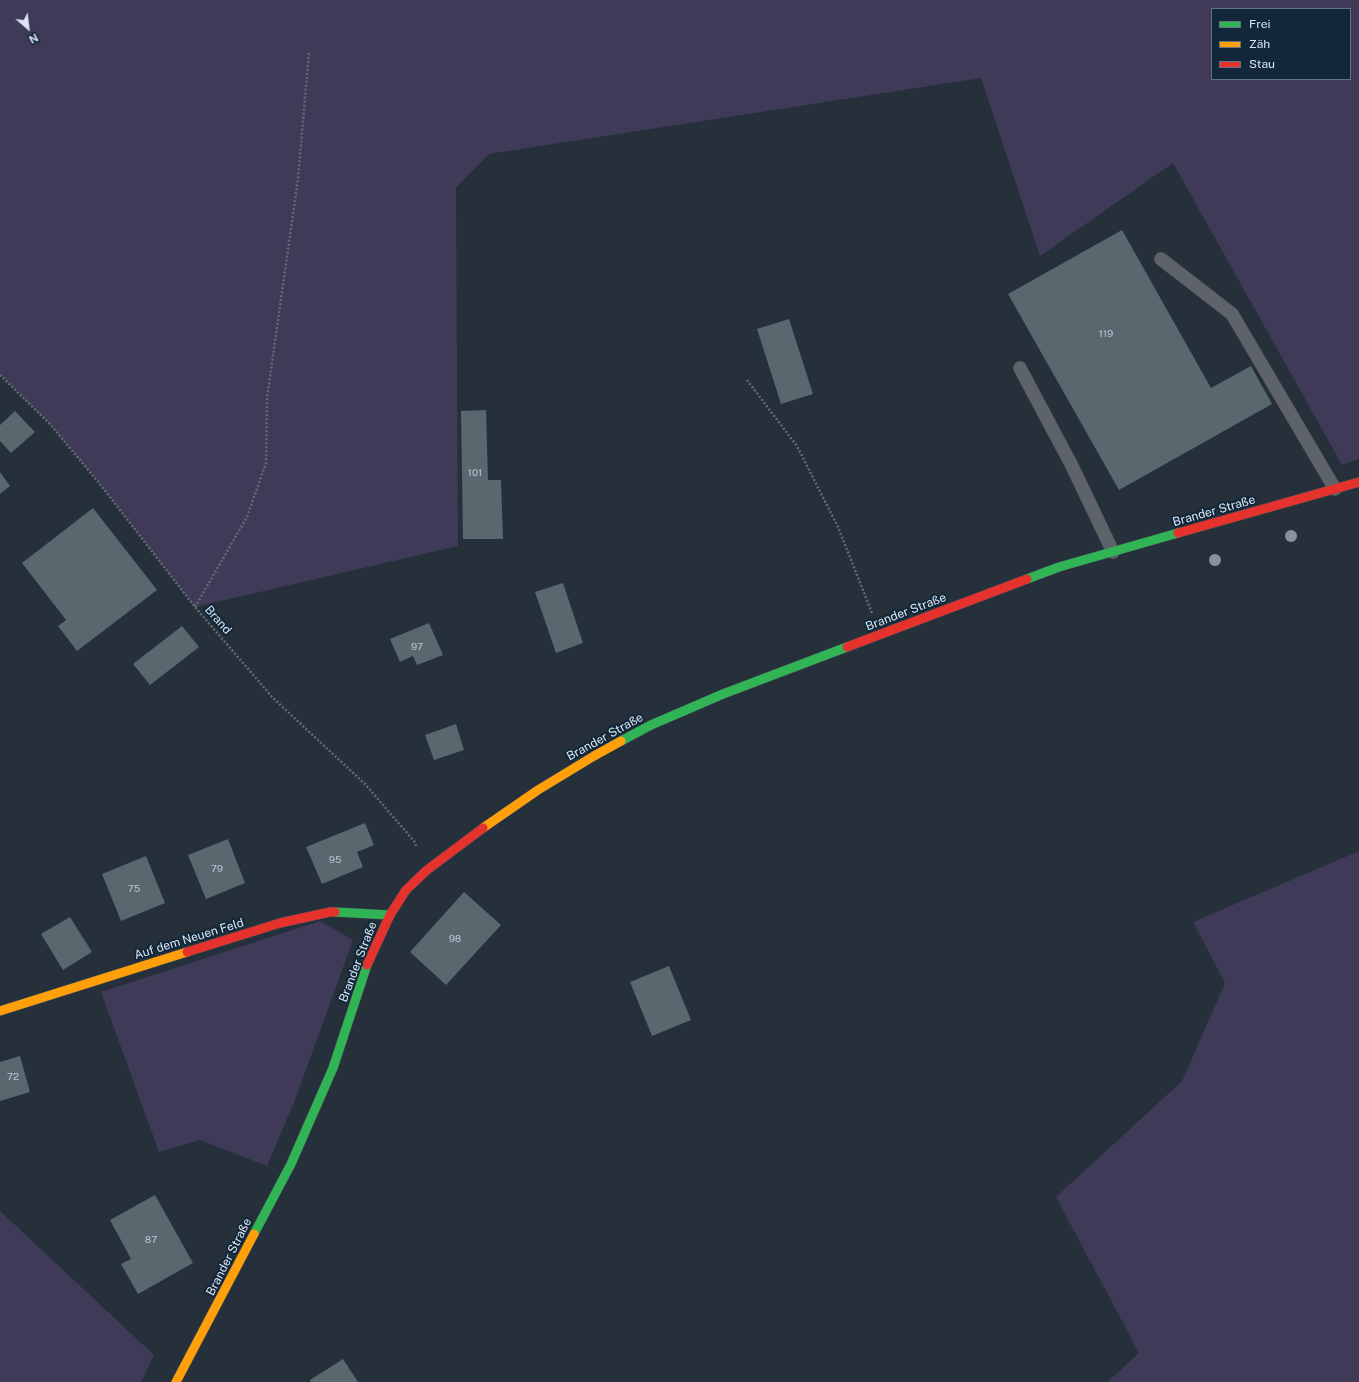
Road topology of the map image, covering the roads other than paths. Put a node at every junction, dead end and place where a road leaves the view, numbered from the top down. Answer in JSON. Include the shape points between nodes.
{"nodes":[{"id":1,"x":1161,"y":259,"type":"dead end"},
{"id":2,"x":1020,"y":368,"type":"dead end"},
{"id":3,"x":1359,"y":482,"type":"edge"},
{"id":4,"x":1335,"y":489,"type":"junction"},
{"id":5,"x":1113,"y":552,"type":"junction"},
{"id":6,"x":390,"y":915,"type":"junction"},
{"id":7,"x":0,"y":1011,"type":"edge"},
{"id":8,"x":176,"y":1382,"type":"edge"}],
"edges":[{"from":1,"to":4,"type":"lane","via":[[1232,314]]},
{"from":2,"to":5,"type":"lane","via":[[1072,466]]},
{"from":3,"to":4,"type":"street","name":"Brander Straße"},
{"from":4,"to":5,"type":"street","name":"Brander Straße"},
{"from":5,"to":6,"type":"street","name":"Brander Straße","via":[[1059,567],[724,694],[651,725],[538,790],[481,829],[427,870],[406,890]]},
{"from":6,"to":7,"type":"street","name":"Auf dem Neuen Feld","via":[[330,912],[280,923]]},
{"from":6,"to":8,"type":"street","name":"Brander Straße","via":[[368,962],[333,1068],[290,1164]]}]}
